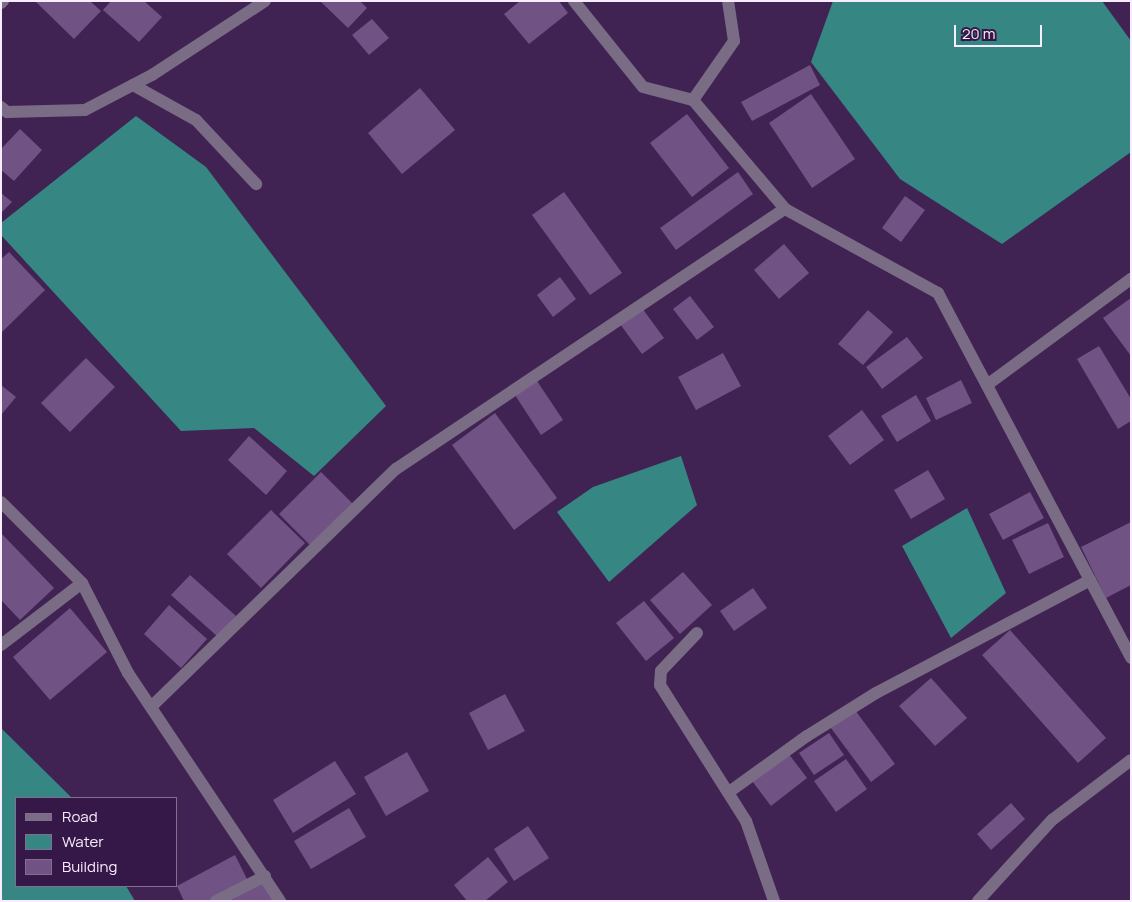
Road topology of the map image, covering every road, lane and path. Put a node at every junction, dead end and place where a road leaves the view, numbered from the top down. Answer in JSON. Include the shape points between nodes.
{"nodes":[{"id":1,"x":265,"y":1,"type":"edge"},
{"id":2,"x":574,"y":1,"type":"edge"},
{"id":3,"x":728,"y":1,"type":"edge"},
{"id":4,"x":134,"y":85,"type":"junction"},
{"id":5,"x":693,"y":100,"type":"junction"},
{"id":6,"x":1,"y":107,"type":"edge"},
{"id":7,"x":256,"y":184,"type":"dead end"},
{"id":8,"x":785,"y":209,"type":"junction"},
{"id":9,"x":1131,"y":279,"type":"edge"},
{"id":10,"x":986,"y":385,"type":"junction"},
{"id":11,"x":1,"y":502,"type":"edge"},
{"id":12,"x":1090,"y":580,"type":"junction"},
{"id":13,"x":82,"y":583,"type":"junction"},
{"id":14,"x":697,"y":633,"type":"dead end"},
{"id":15,"x":1,"y":645,"type":"edge"},
{"id":16,"x":1131,"y":658,"type":"edge"},
{"id":17,"x":151,"y":707,"type":"junction"},
{"id":18,"x":1131,"y":760,"type":"edge"},
{"id":19,"x":729,"y":792,"type":"junction"},
{"id":20,"x":266,"y":876,"type":"junction"},
{"id":21,"x":216,"y":901,"type":"edge"},
{"id":22,"x":280,"y":901,"type":"edge"},
{"id":23,"x":774,"y":901,"type":"edge"},
{"id":24,"x":978,"y":901,"type":"edge"}],
"edges":[{"from":1,"to":4,"type":"street"},
{"from":2,"to":5,"type":"street","via":[[643,87]]},
{"from":3,"to":5,"type":"street","via":[[734,41]]},
{"from":4,"to":6,"type":"street","via":[[85,110],[8,112]]},
{"from":4,"to":7,"type":"street","via":[[196,120]]},
{"from":5,"to":8,"type":"street"},
{"from":8,"to":10,"type":"street","via":[[938,293]]},
{"from":8,"to":17,"type":"street","via":[[396,469]]},
{"from":9,"to":10,"type":"street"},
{"from":10,"to":12,"type":"street"},
{"from":11,"to":13,"type":"street"},
{"from":12,"to":16,"type":"street"},
{"from":12,"to":19,"type":"street","via":[[876,693],[807,736]]},
{"from":13,"to":15,"type":"street"},
{"from":13,"to":17,"type":"street","via":[[128,673]]},
{"from":14,"to":19,"type":"street","via":[[661,671],[660,685]]},
{"from":17,"to":20,"type":"street"},
{"from":18,"to":24,"type":"street","via":[[1052,820]]},
{"from":19,"to":23,"type":"street","via":[[756,847],[765,883]]},
{"from":20,"to":21,"type":"street"},
{"from":20,"to":22,"type":"street"}]}
